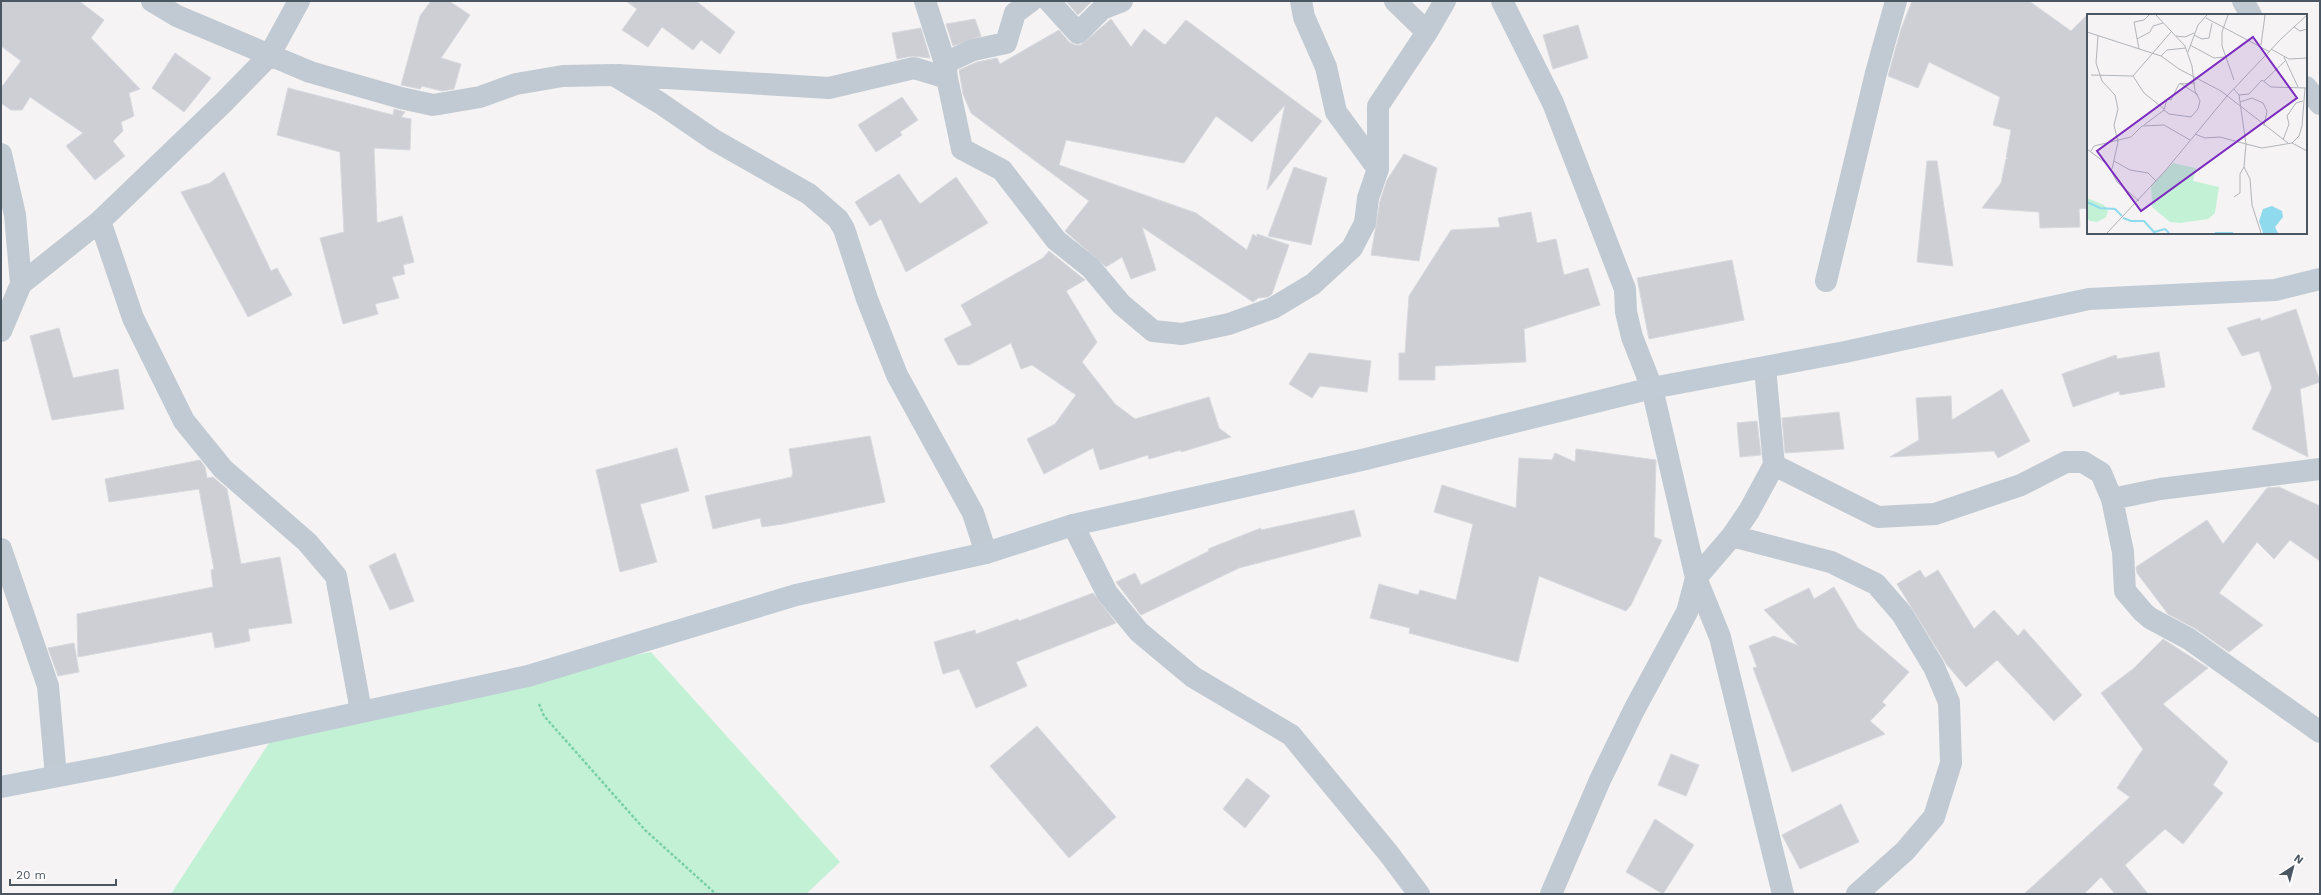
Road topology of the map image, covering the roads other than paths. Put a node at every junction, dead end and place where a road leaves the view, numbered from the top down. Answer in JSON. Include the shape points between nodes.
{"nodes":[{"id":1,"x":152,"y":1,"type":"edge"},
{"id":2,"x":299,"y":1,"type":"edge"},
{"id":3,"x":925,"y":1,"type":"edge"},
{"id":4,"x":1031,"y":1,"type":"edge"},
{"id":5,"x":1049,"y":1,"type":"edge"},
{"id":6,"x":1122,"y":1,"type":"edge"},
{"id":7,"x":1301,"y":1,"type":"edge"},
{"id":8,"x":1395,"y":1,"type":"edge"},
{"id":9,"x":1445,"y":1,"type":"edge"},
{"id":10,"x":1502,"y":1,"type":"edge"},
{"id":11,"x":1896,"y":1,"type":"edge"},
{"id":12,"x":2243,"y":1,"type":"edge"},
{"id":13,"x":2250,"y":14,"type":"edge"},
{"id":14,"x":1427,"y":32,"type":"junction"},
{"id":15,"x":269,"y":56,"type":"junction"},
{"id":16,"x":946,"y":70,"type":"junction"},
{"id":17,"x":614,"y":75,"type":"junction"},
{"id":18,"x":2307,"y":88,"type":"edge"},
{"id":19,"x":2320,"y":104,"type":"edge"},
{"id":20,"x":1,"y":154,"type":"edge"},
{"id":21,"x":1378,"y":169,"type":"junction"},
{"id":22,"x":100,"y":221,"type":"junction"},
{"id":23,"x":2320,"y":280,"type":"edge"},
{"id":24,"x":1826,"y":281,"type":"dead end"},
{"id":25,"x":21,"y":284,"type":"junction"},
{"id":26,"x":1,"y":331,"type":"edge"},
{"id":27,"x":1765,"y":368,"type":"junction"},
{"id":28,"x":1652,"y":388,"type":"junction"},
{"id":29,"x":1774,"y":465,"type":"junction"},
{"id":30,"x":2320,"y":469,"type":"edge"},
{"id":31,"x":2112,"y":499,"type":"junction"},
{"id":32,"x":1073,"y":525,"type":"junction"},
{"id":33,"x":1732,"y":536,"type":"junction"},
{"id":34,"x":1,"y":549,"type":"edge"},
{"id":35,"x":986,"y":554,"type":"junction"},
{"id":36,"x":1696,"y":578,"type":"junction"},
{"id":37,"x":361,"y":710,"type":"junction"},
{"id":38,"x":2320,"y":732,"type":"edge"},
{"id":39,"x":56,"y":776,"type":"junction"},
{"id":40,"x":1,"y":787,"type":"edge"},
{"id":41,"x":1419,"y":894,"type":"edge"},
{"id":42,"x":1551,"y":894,"type":"edge"},
{"id":43,"x":1783,"y":894,"type":"edge"},
{"id":44,"x":1857,"y":894,"type":"edge"}],
"edges":[{"from":1,"to":15,"type":"street","via":[[177,16]]},
{"from":2,"to":15,"type":"street"},
{"from":3,"to":16,"type":"street"},
{"from":4,"to":16,"type":"street","via":[[1015,13],[1006,43],[973,50]]},
{"from":5,"to":6,"type":"street","via":[[1078,33],[1102,8]]},
{"from":7,"to":21,"type":"street","via":[[1304,17],[1326,67],[1336,112]]},
{"from":8,"to":14,"type":"street"},
{"from":9,"to":14,"type":"street"},
{"from":10,"to":28,"type":"street","via":[[1553,103],[1625,289],[1626,312],[1632,337]]},
{"from":11,"to":24,"type":"street"},
{"from":12,"to":13,"type":"street"},
{"from":14,"to":21,"type":"street","via":[[1378,106]]},
{"from":15,"to":17,"type":"street","via":[[330,78],[433,105],[480,97],[516,84],[563,76]]},
{"from":15,"to":22,"type":"street"},
{"from":16,"to":17,"type":"street","via":[[914,68],[829,88]]},
{"from":16,"to":21,"type":"street","via":[[962,149],[1002,170],[1056,240],[1091,268],[1121,304],[1153,332],[1182,334],[1229,324],[1273,308],[1313,284],[1352,248],[1365,223],[1368,198]]},
{"from":17,"to":35,"type":"street","via":[[714,140],[809,194],[838,219],[844,229],[867,299],[897,375],[973,513]]},
{"from":18,"to":19,"type":"street"},
{"from":20,"to":25,"type":"street","via":[[15,215]]},
{"from":22,"to":25,"type":"street"},
{"from":22,"to":37,"type":"street","via":[[133,318],[184,421],[223,468],[307,542],[336,576]]},
{"from":23,"to":27,"type":"street","via":[[2275,290],[2089,299]]},
{"from":25,"to":26,"type":"street"},
{"from":27,"to":28,"type":"street"},
{"from":27,"to":29,"type":"street"},
{"from":28,"to":32,"type":"street","via":[[1366,459]]},
{"from":28,"to":36,"type":"street"},
{"from":29,"to":31,"type":"street","via":[[1878,517],[1935,514],[2021,485],[2066,462],[2083,462],[2101,473]]},
{"from":29,"to":33,"type":"street"},
{"from":30,"to":31,"type":"street","via":[[2160,489]]},
{"from":31,"to":38,"type":"street","via":[[2123,552],[2125,591],[2143,612],[2189,639]]},
{"from":32,"to":35,"type":"street"},
{"from":32,"to":41,"type":"street","via":[[1107,593],[1139,632],[1193,677],[1291,735]]},
{"from":33,"to":36,"type":"street"},
{"from":33,"to":44,"type":"street","via":[[1831,562],[1876,584],[1902,614],[1934,667],[1949,702],[1951,763],[1934,817],[1905,850]]},
{"from":34,"to":39,"type":"street","via":[[48,686]]},
{"from":35,"to":37,"type":"street","via":[[796,596],[528,676]]},
{"from":36,"to":42,"type":"street","via":[[1686,612],[1607,766]]},
{"from":36,"to":43,"type":"street","via":[[1720,637]]},
{"from":37,"to":39,"type":"street"},
{"from":39,"to":40,"type":"street"}]}
